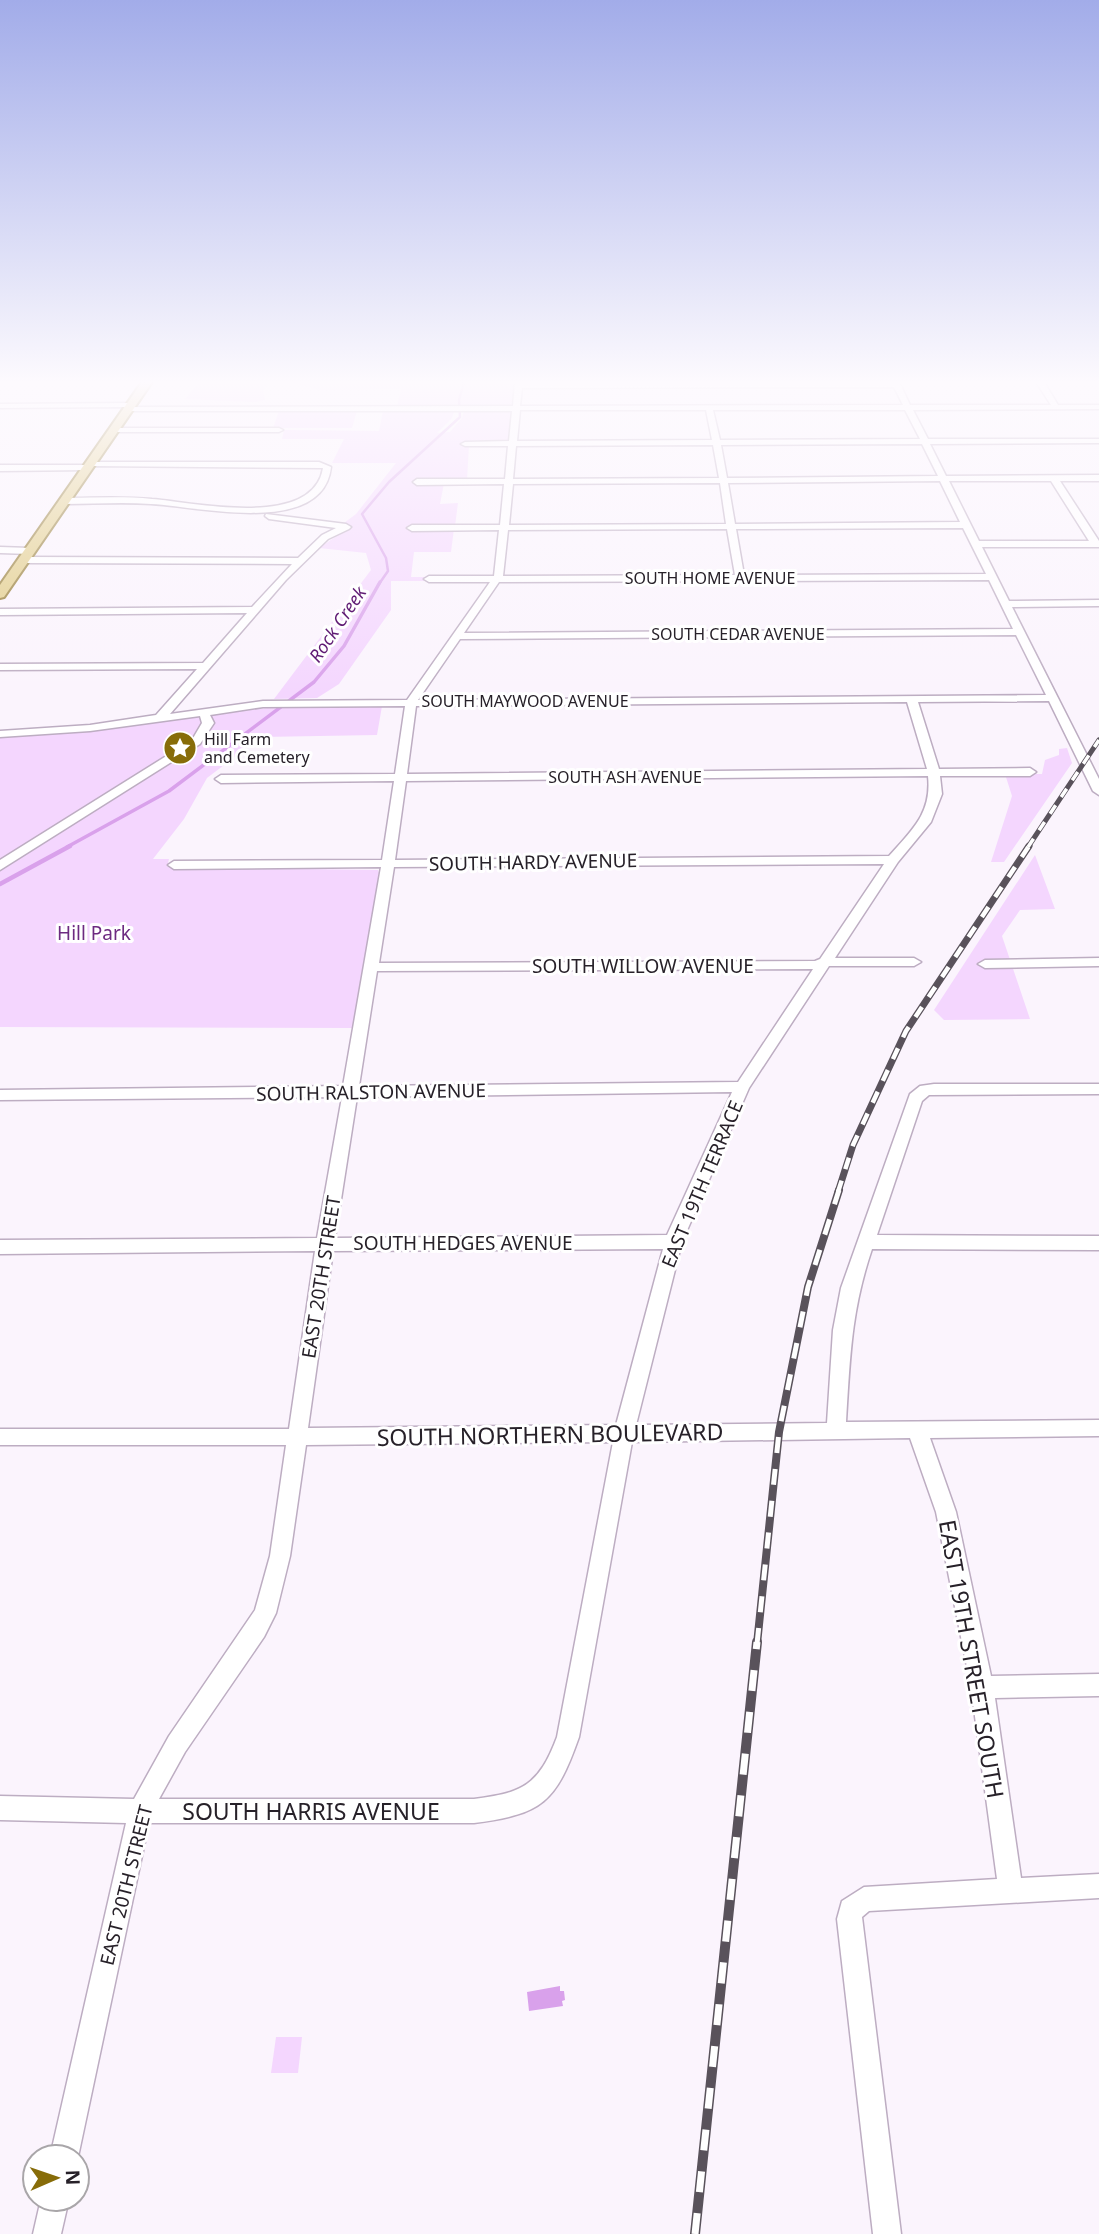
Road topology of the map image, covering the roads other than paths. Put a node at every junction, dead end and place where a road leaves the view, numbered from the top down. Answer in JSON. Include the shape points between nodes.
{"nodes":[{"id":1,"x":75,"y":486,"type":"edge"},
{"id":2,"x":319,"y":486,"type":"edge"},
{"id":3,"x":509,"y":486,"type":"edge"},
{"id":4,"x":725,"y":486,"type":"edge"},
{"id":5,"x":947,"y":486,"type":"edge"},
{"id":6,"x":1059,"y":486,"type":"edge"},
{"id":7,"x":65,"y":501,"type":"junction"},
{"id":8,"x":229,"y":509,"type":"junction"},
{"id":9,"x":966,"y":525,"type":"junction"},
{"id":10,"x":732,"y":526,"type":"junction"},
{"id":11,"x":505,"y":527,"type":"junction"},
{"id":12,"x":412,"y":528,"type":"dead end"},
{"id":13,"x":975,"y":544,"type":"junction"},
{"id":14,"x":1097,"y":544,"type":"edge"},
{"id":15,"x":0,"y":550,"type":"edge"},
{"id":16,"x":27,"y":555,"type":"junction"},
{"id":17,"x":302,"y":561,"type":"junction"},
{"id":18,"x":991,"y":577,"type":"junction"},
{"id":19,"x":740,"y":578,"type":"junction"},
{"id":20,"x":429,"y":579,"type":"dead end"},
{"id":21,"x":495,"y":579,"type":"junction"},
{"id":22,"x":0,"y":594,"type":"edge"},
{"id":23,"x":1099,"y":603,"type":"edge"},
{"id":24,"x":1005,"y":604,"type":"junction"},
{"id":25,"x":255,"y":610,"type":"junction"},
{"id":26,"x":0,"y":611,"type":"edge"},
{"id":27,"x":1019,"y":632,"type":"junction"},
{"id":28,"x":457,"y":636,"type":"junction"},
{"id":29,"x":206,"y":666,"type":"junction"},
{"id":30,"x":0,"y":667,"type":"edge"},
{"id":31,"x":1052,"y":698,"type":"junction"},
{"id":32,"x":911,"y":699,"type":"junction"},
{"id":33,"x":411,"y":702,"type":"junction"},
{"id":34,"x":203,"y":711,"type":"junction"},
{"id":35,"x":161,"y":716,"type":"junction"},
{"id":36,"x":0,"y":734,"type":"edge"},
{"id":37,"x":1030,"y":772,"type":"dead end"},
{"id":38,"x":934,"y":773,"type":"junction"},
{"id":39,"x":1095,"y":774,"type":"edge"},
{"id":40,"x":399,"y":776,"type":"junction"},
{"id":41,"x":221,"y":779,"type":"dead end"},
{"id":42,"x":1099,"y":791,"type":"edge"},
{"id":43,"x":893,"y":860,"type":"junction"},
{"id":44,"x":388,"y":863,"type":"junction"},
{"id":45,"x":174,"y":865,"type":"dead end"},
{"id":46,"x":0,"y":866,"type":"edge"},
{"id":47,"x":826,"y":962,"type":"junction"},
{"id":48,"x":914,"y":962,"type":"dead end"},
{"id":49,"x":1099,"y":962,"type":"edge"},
{"id":50,"x":985,"y":964,"type":"dead end"},
{"id":51,"x":371,"y":967,"type":"junction"},
{"id":52,"x":742,"y":1087,"type":"junction"},
{"id":53,"x":1099,"y":1089,"type":"edge"},
{"id":54,"x":929,"y":1090,"type":"joint"},
{"id":55,"x":349,"y":1093,"type":"junction"},
{"id":56,"x":0,"y":1095,"type":"edge"},
{"id":57,"x":673,"y":1242,"type":"junction"},
{"id":58,"x":867,"y":1242,"type":"junction"},
{"id":59,"x":1099,"y":1243,"type":"edge"},
{"id":60,"x":325,"y":1244,"type":"junction"},
{"id":61,"x":0,"y":1247,"type":"edge"},
{"id":62,"x":1099,"y":1429,"type":"edge"},
{"id":63,"x":918,"y":1430,"type":"junction"},
{"id":64,"x":836,"y":1431,"type":"junction"},
{"id":65,"x":624,"y":1434,"type":"junction"},
{"id":66,"x":0,"y":1437,"type":"edge"},
{"id":67,"x":297,"y":1437,"type":"junction"},
{"id":68,"x":1099,"y":1685,"type":"edge"},
{"id":69,"x":982,"y":1687,"type":"junction"},
{"id":70,"x":535,"y":1797,"type":"joint"},
{"id":71,"x":0,"y":1808,"type":"edge"},
{"id":72,"x":141,"y":1811,"type":"junction"},
{"id":73,"x":1099,"y":1886,"type":"edge"},
{"id":74,"x":1011,"y":1891,"type":"junction"},
{"id":75,"x":67,"y":2143,"type":"edge"},
{"id":76,"x":52,"y":2213,"type":"edge"},
{"id":77,"x":47,"y":2234,"type":"edge"},
{"id":78,"x":887,"y":2234,"type":"edge"}],
"edges":[{"from":1,"to":7,"type":"main road"},
{"from":2,"to":8,"type":"street","via":[[290,508]]},
{"from":3,"to":11,"type":"street","name":"EAST 20TH STREET"},
{"from":4,"to":10,"type":"street"},
{"from":5,"to":9,"type":"street"},
{"from":6,"to":14,"type":"street"},
{"from":7,"to":8,"type":"street","via":[[150,501]]},
{"from":7,"to":16,"type":"main road"},
{"from":8,"to":17,"type":"street","via":[[346,527],[325,537]]},
{"from":9,"to":10,"type":"street"},
{"from":9,"to":13,"type":"street"},
{"from":10,"to":11,"type":"street"},
{"from":10,"to":19,"type":"street"},
{"from":11,"to":12,"type":"street"},
{"from":11,"to":21,"type":"street","name":"EAST 20TH STREET"},
{"from":13,"to":14,"type":"street"},
{"from":13,"to":18,"type":"street"},
{"from":15,"to":16,"type":"street"},
{"from":16,"to":17,"type":"street"},
{"from":16,"to":22,"type":"main road"},
{"from":17,"to":25,"type":"street"},
{"from":18,"to":19,"type":"street","name":"SOUTH HOME AVENUE"},
{"from":18,"to":24,"type":"street"},
{"from":19,"to":21,"type":"street","name":"SOUTH HOME AVENUE"},
{"from":20,"to":21,"type":"street","name":"SOUTH HOME AVENUE"},
{"from":21,"to":28,"type":"street","name":"EAST 20TH STREET"},
{"from":23,"to":24,"type":"street"},
{"from":24,"to":27,"type":"street"},
{"from":25,"to":26,"type":"street"},
{"from":25,"to":29,"type":"street"},
{"from":27,"to":28,"type":"street","name":"SOUTH CEDAR AVENUE"},
{"from":27,"to":31,"type":"street"},
{"from":28,"to":33,"type":"street","name":"EAST 20TH STREET"},
{"from":29,"to":30,"type":"street"},
{"from":29,"to":35,"type":"street"},
{"from":31,"to":32,"type":"street","name":"SOUTH MAYWOOD AVENUE"},
{"from":31,"to":39,"type":"street"},
{"from":32,"to":33,"type":"street","name":"SOUTH MAYWOOD AVENUE"},
{"from":32,"to":38,"type":"street","name":"EAST 19TH TERRACE"},
{"from":33,"to":34,"type":"street","name":"SOUTH MAYWOOD AVENUE","via":[[307,702]]},
{"from":33,"to":40,"type":"street","name":"EAST 20TH STREET"},
{"from":34,"to":35,"type":"street","name":"SOUTH MAYWOOD AVENUE"},
{"from":34,"to":46,"type":"street","via":[[208,723],[196,742]]},
{"from":35,"to":36,"type":"street","name":"SOUTH MAYWOOD AVENUE","via":[[90,728]]},
{"from":37,"to":38,"type":"street","name":"SOUTH ASH AVENUE"},
{"from":38,"to":40,"type":"street","name":"SOUTH ASH AVENUE"},
{"from":38,"to":43,"type":"street","name":"EAST 19TH TERRACE","via":[[936,794],[925,821]]},
{"from":39,"to":42,"type":"street"},
{"from":40,"to":41,"type":"street","name":"SOUTH ASH AVENUE"},
{"from":40,"to":44,"type":"street","name":"EAST 20TH STREET"},
{"from":43,"to":44,"type":"street","name":"SOUTH HARDY AVENUE"},
{"from":43,"to":47,"type":"street","name":"EAST 19TH TERRACE"},
{"from":44,"to":45,"type":"street","name":"SOUTH HARDY AVENUE"},
{"from":44,"to":51,"type":"street","name":"EAST 20TH STREET"},
{"from":47,"to":48,"type":"street","name":"SOUTH WILLOW AVENUE"},
{"from":47,"to":51,"type":"street","name":"SOUTH WILLOW AVENUE"},
{"from":47,"to":52,"type":"street","name":"EAST 19TH TERRACE"},
{"from":49,"to":50,"type":"street"},
{"from":51,"to":55,"type":"street","name":"EAST 20TH STREET"},
{"from":52,"to":55,"type":"street","name":"SOUTH RALSTON AVENUE"},
{"from":52,"to":57,"type":"street","name":"EAST 19TH TERRACE"},
{"from":53,"to":54,"type":"street"},
{"from":54,"to":58,"type":"street","via":[[915,1098]]},
{"from":55,"to":56,"type":"street","name":"SOUTH RALSTON AVENUE"},
{"from":55,"to":60,"type":"street","name":"EAST 20TH STREET"},
{"from":57,"to":60,"type":"street","name":"SOUTH HEDGES AVENUE"},
{"from":57,"to":65,"type":"street","name":"EAST 19TH TERRACE"},
{"from":58,"to":59,"type":"street"},
{"from":58,"to":64,"type":"street","via":[[850,1288],[842,1330]]},
{"from":60,"to":61,"type":"street","name":"SOUTH HEDGES AVENUE"},
{"from":60,"to":67,"type":"street","name":"EAST 20TH STREET"},
{"from":62,"to":63,"type":"street","name":"SOUTH NORTHERN BOULEVARD"},
{"from":63,"to":64,"type":"street","name":"SOUTH NORTHERN BOULEVARD"},
{"from":63,"to":69,"type":"street","name":"EAST 19TH STREET SOUTH","via":[[946,1512]]},
{"from":64,"to":65,"type":"street","name":"SOUTH NORTHERN BOULEVARD"},
{"from":65,"to":67,"type":"street","name":"SOUTH NORTHERN BOULEVARD"},
{"from":65,"to":70,"type":"street","name":"EAST 19TH TERRACE","via":[[568,1737],[547,1784]]},
{"from":66,"to":67,"type":"street","name":"SOUTH NORTHERN BOULEVARD"},
{"from":67,"to":72,"type":"street","name":"EAST 20TH STREET","via":[[280,1556],[265,1613],[177,1744]]},
{"from":68,"to":69,"type":"street"},
{"from":69,"to":74,"type":"street","name":"EAST 19TH STREET SOUTH"},
{"from":70,"to":72,"type":"street","name":"SOUTH HARRIS AVENUE","via":[[474,1811]]},
{"from":71,"to":72,"type":"street","name":"SOUTH HARRIS AVENUE"},
{"from":72,"to":75,"type":"street","name":"EAST 20TH STREET"},
{"from":73,"to":74,"type":"street"},
{"from":74,"to":78,"type":"street","via":[[864,1899],[851,1910]]},
{"from":76,"to":77,"type":"street"}]}
